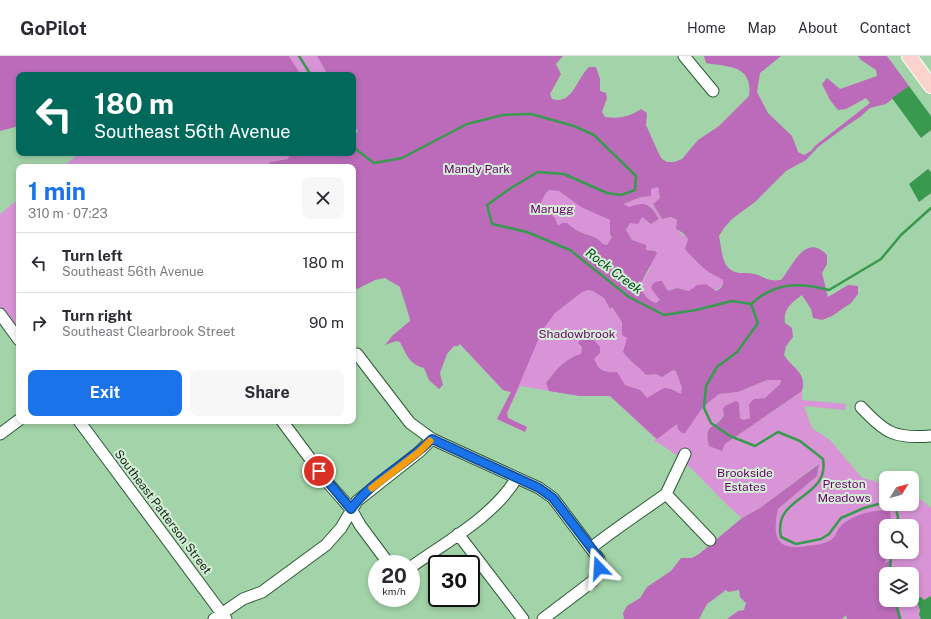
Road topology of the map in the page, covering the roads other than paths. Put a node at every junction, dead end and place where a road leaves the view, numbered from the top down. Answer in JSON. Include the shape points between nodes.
{"nodes":[{"id":1,"x":684,"y":56,"type":"edge"},
{"id":2,"x":909,"y":56,"type":"edge"},
{"id":3,"x":931,"y":86,"type":"edge"},
{"id":4,"x":713,"y":91,"type":"dead end"},
{"id":5,"x":0,"y":314,"type":"edge"},
{"id":6,"x":16,"y":336,"type":"edge"},
{"id":7,"x":357,"y":354,"type":"dead end"},
{"id":8,"x":861,"y":407,"type":"dead end"},
{"id":9,"x":16,"y":422,"type":"edge"},
{"id":10,"x":81,"y":424,"type":"edge"},
{"id":11,"x":284,"y":424,"type":"edge"},
{"id":12,"x":0,"y":434,"type":"edge"},
{"id":13,"x":931,"y":436,"type":"edge"},
{"id":14,"x":432,"y":439,"type":"junction"},
{"id":15,"x":685,"y":454,"type":"dead end"},
{"id":16,"x":516,"y":479,"type":"junction"},
{"id":17,"x":666,"y":494,"type":"junction"},
{"id":18,"x":351,"y":509,"type":"junction"},
{"id":19,"x":458,"y":534,"type":"junction"},
{"id":20,"x":710,"y":540,"type":"dead end"},
{"id":21,"x":591,"y":548,"type":"junction"},
{"id":22,"x":382,"y":555,"type":"edge"},
{"id":23,"x":420,"y":561,"type":"edge"},
{"id":24,"x":220,"y":617,"type":"edge"},
{"id":25,"x":523,"y":619,"type":"edge"},
{"id":26,"x":543,"y":619,"type":"edge"}],
"edges":[{"from":1,"to":4,"type":"street"},
{"from":2,"to":3,"type":"main road"},
{"from":5,"to":6,"type":"street"},
{"from":7,"to":14,"type":"street","via":[[410,423]]},
{"from":8,"to":13,"type":"street","via":[[888,432],[902,436]]},
{"from":9,"to":12,"type":"street"},
{"from":10,"to":24,"type":"street","name":"Southeast Patterson Street"},
{"from":11,"to":18,"type":"street"},
{"from":14,"to":16,"type":"street"},
{"from":14,"to":18,"type":"street","via":[[366,493]]},
{"from":15,"to":17,"type":"street"},
{"from":16,"to":19,"type":"street","via":[[508,493]]},
{"from":16,"to":21,"type":"street","via":[[539,488],[553,498]]},
{"from":17,"to":20,"type":"street"},
{"from":17,"to":21,"type":"street","via":[[632,519],[619,525]]},
{"from":18,"to":22,"type":"street"},
{"from":18,"to":24,"type":"street","via":[[341,528],[326,545],[262,592],[243,599]]},
{"from":19,"to":23,"type":"street"},
{"from":19,"to":25,"type":"street"},
{"from":21,"to":26,"type":"street","via":[[599,558],[599,568],[593,581]]}]}
